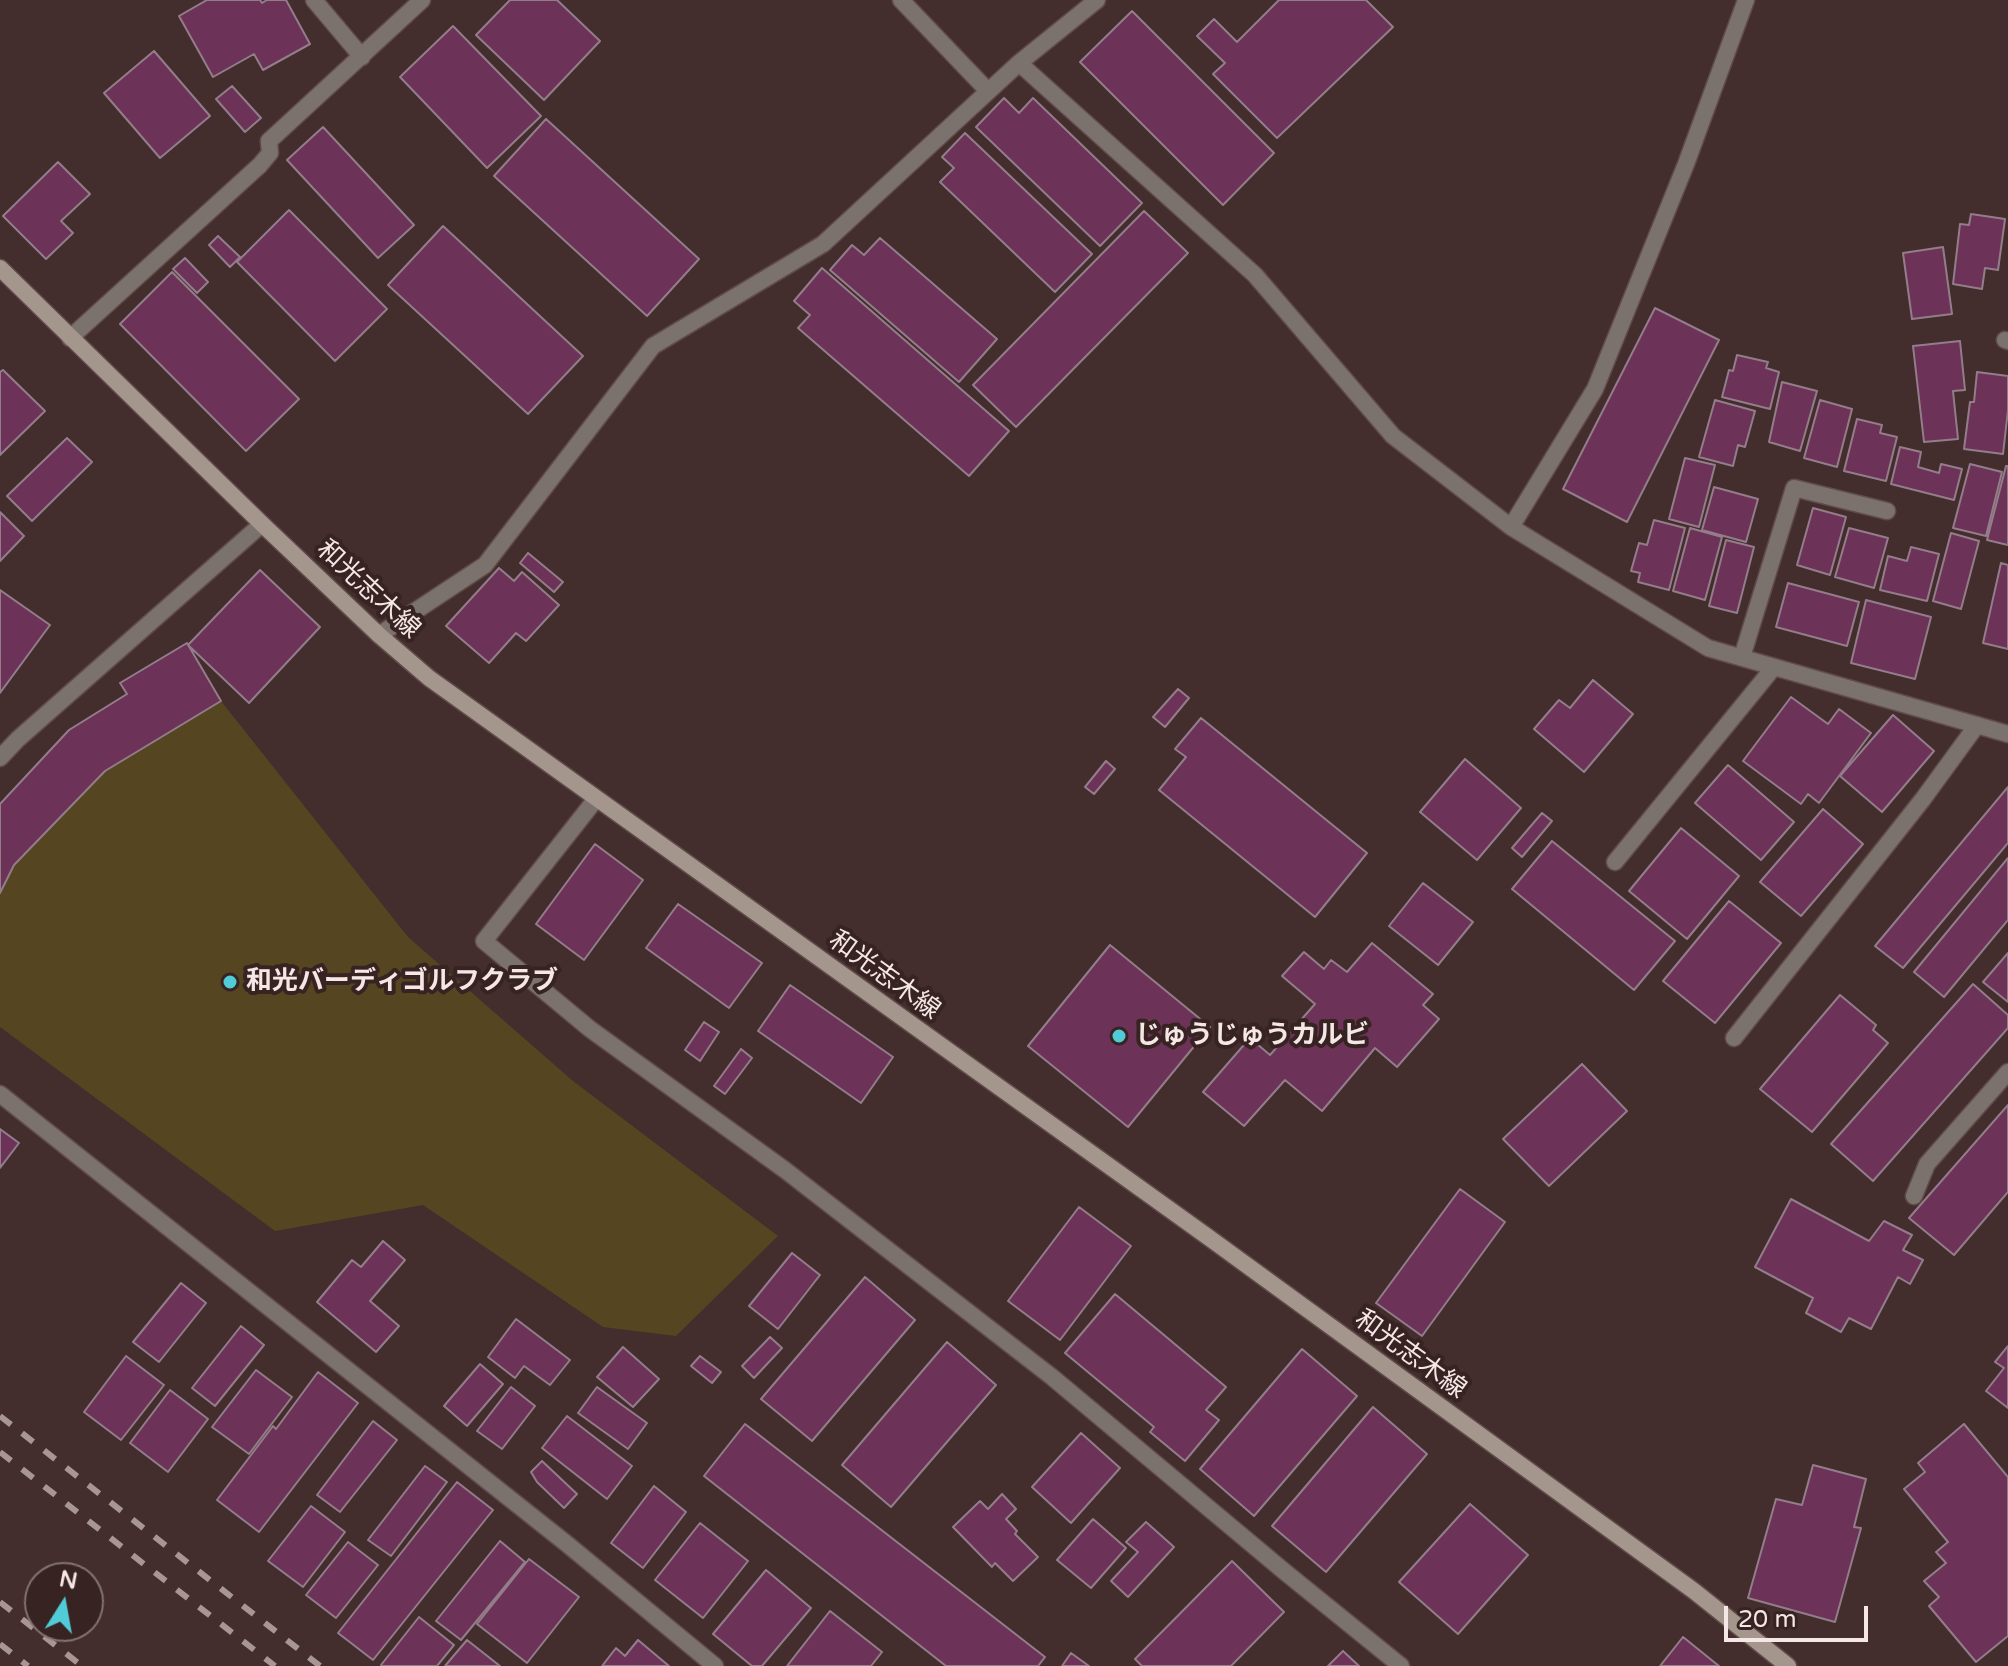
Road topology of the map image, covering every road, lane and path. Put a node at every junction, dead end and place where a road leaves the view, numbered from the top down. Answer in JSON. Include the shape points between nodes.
{"nodes":[{"id":1,"x":314,"y":0,"type":"edge"},
{"id":2,"x":422,"y":0,"type":"edge"},
{"id":3,"x":901,"y":0,"type":"edge"},
{"id":4,"x":1097,"y":0,"type":"edge"},
{"id":5,"x":1746,"y":0,"type":"edge"},
{"id":6,"x":362,"y":57,"type":"junction"},
{"id":7,"x":1019,"y":63,"type":"junction"},
{"id":8,"x":988,"y":91,"type":"junction"},
{"id":9,"x":0,"y":268,"type":"edge"},
{"id":10,"x":70,"y":338,"type":"junction"},
{"id":11,"x":1887,"y":511,"type":"dead end"},
{"id":12,"x":262,"y":524,"type":"junction"},
{"id":13,"x":1511,"y":527,"type":"junction"},
{"id":14,"x":379,"y":635,"type":"junction"},
{"id":15,"x":1742,"y":657,"type":"junction"},
{"id":16,"x":1774,"y":667,"type":"junction"},
{"id":17,"x":1977,"y":725,"type":"junction"},
{"id":18,"x":2008,"y":734,"type":"edge"},
{"id":19,"x":0,"y":758,"type":"edge"},
{"id":20,"x":596,"y":799,"type":"junction"},
{"id":21,"x":1615,"y":862,"type":"dead end"},
{"id":22,"x":1734,"y":1038,"type":"dead end"},
{"id":23,"x":2008,"y":1072,"type":"edge"},
{"id":24,"x":0,"y":1094,"type":"edge"},
{"id":25,"x":1914,"y":1196,"type":"dead end"},
{"id":26,"x":715,"y":1666,"type":"edge"},
{"id":27,"x":1401,"y":1666,"type":"edge"},
{"id":28,"x":1788,"y":1666,"type":"edge"}],
"edges":[{"from":1,"to":6,"type":"street"},
{"from":2,"to":6,"type":"street"},
{"from":3,"to":8,"type":"street"},
{"from":4,"to":7,"type":"street"},
{"from":5,"to":13,"type":"street","via":[[1595,389]]},
{"from":6,"to":10,"type":"street","via":[[269,141],[270,153],[260,165]]},
{"from":7,"to":8,"type":"street"},
{"from":7,"to":13,"type":"street","via":[[1255,275],[1393,436]]},
{"from":8,"to":14,"type":"street","via":[[823,244],[653,346],[485,565]]},
{"from":9,"to":10,"type":"main road","name":"和光志木線"},
{"from":10,"to":12,"type":"main road","name":"和光志木線"},
{"from":11,"to":15,"type":"street","via":[[1794,488]]},
{"from":12,"to":14,"type":"main road","name":"和光志木線"},
{"from":12,"to":19,"type":"street"},
{"from":13,"to":15,"type":"street","via":[[1708,648]]},
{"from":14,"to":20,"type":"main road","name":"和光志木線","via":[[429,678]]},
{"from":15,"to":16,"type":"street"},
{"from":16,"to":17,"type":"street"},
{"from":16,"to":21,"type":"street"},
{"from":17,"to":18,"type":"street"},
{"from":17,"to":22,"type":"street"},
{"from":20,"to":27,"type":"street","via":[[484,941],[590,1029],[1029,1358]]},
{"from":20,"to":28,"type":"main road","name":"和光志木線","via":[[1247,1265],[1694,1591]]},
{"from":23,"to":25,"type":"street","via":[[1927,1164]]},
{"from":24,"to":26,"type":"street"}]}
